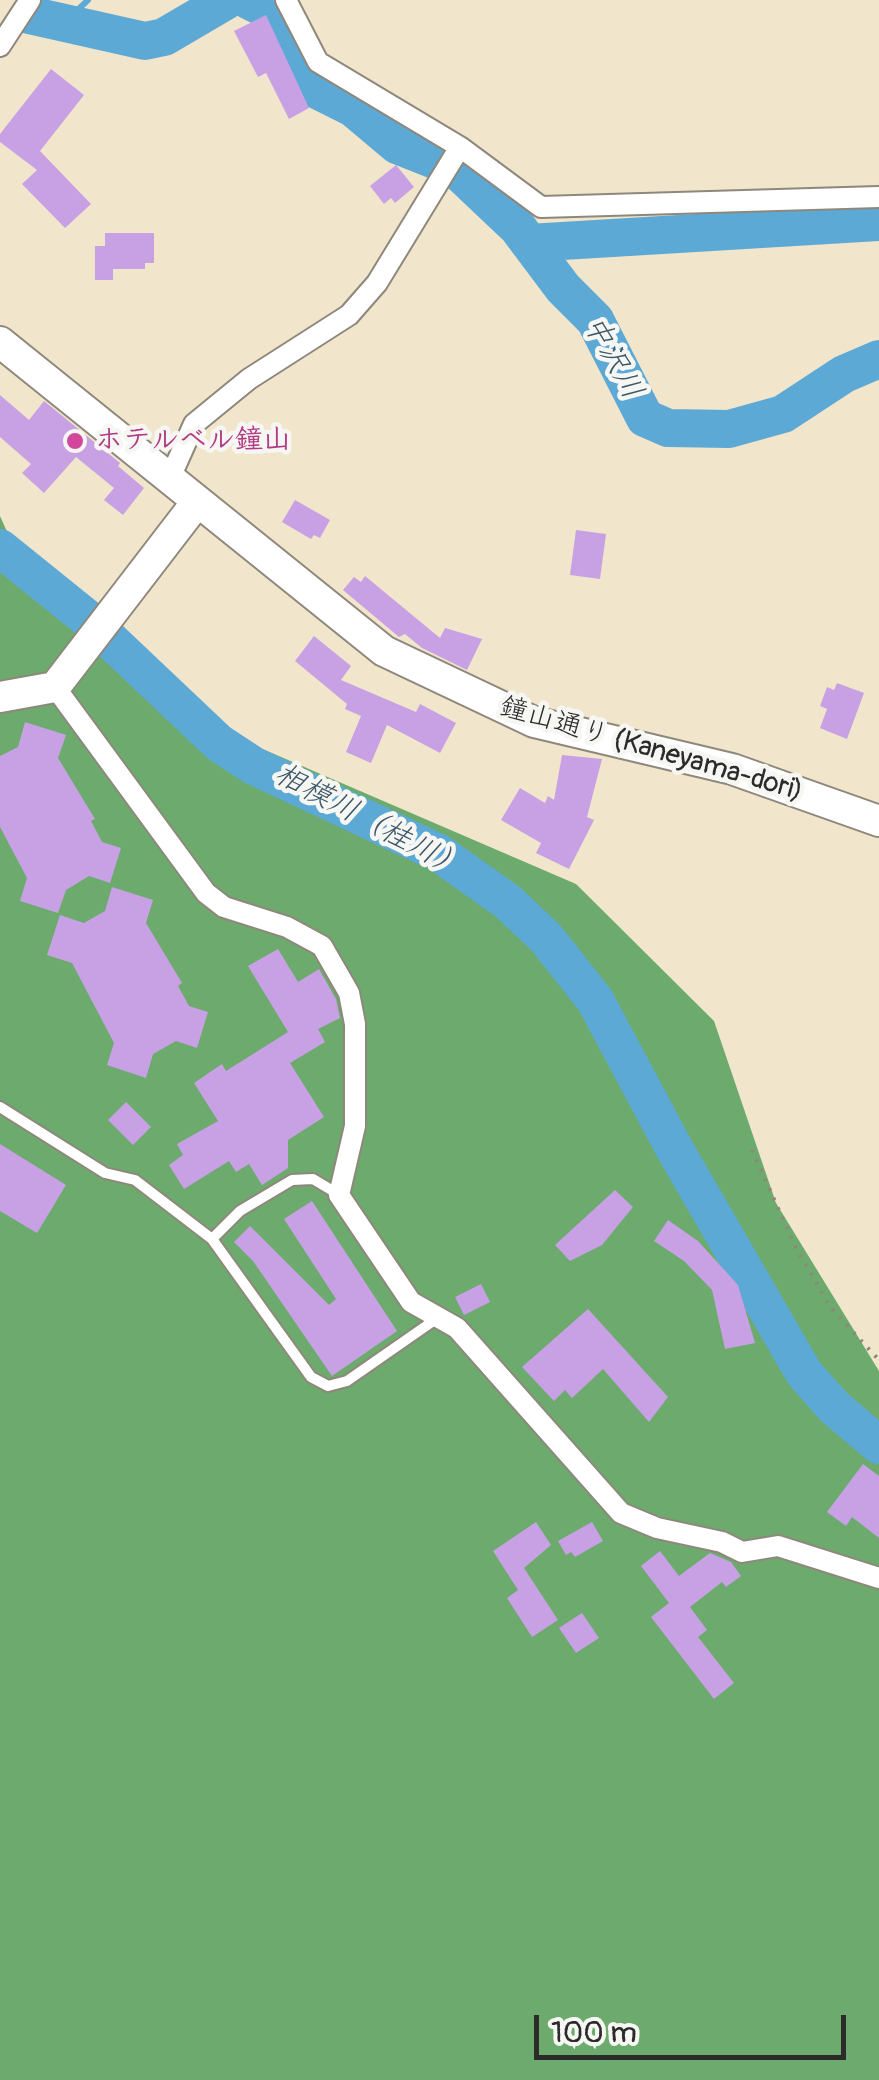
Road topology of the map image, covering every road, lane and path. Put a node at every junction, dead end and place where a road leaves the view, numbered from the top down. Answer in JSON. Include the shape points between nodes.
{"nodes":[{"id":1,"x":30,"y":0,"type":"edge"},
{"id":2,"x":286,"y":0,"type":"edge"},
{"id":3,"x":0,"y":46,"type":"edge"},
{"id":4,"x":460,"y":147,"type":"junction"},
{"id":5,"x":879,"y":197,"type":"edge"},
{"id":6,"x":0,"y":342,"type":"edge"},
{"id":7,"x":169,"y":480,"type":"junction"},
{"id":8,"x":197,"y":502,"type":"junction"},
{"id":9,"x":54,"y":687,"type":"junction"},
{"id":10,"x":0,"y":697,"type":"edge"},
{"id":11,"x":879,"y":820,"type":"edge"},
{"id":12,"x":0,"y":1107,"type":"edge"},
{"id":13,"x":752,"y":1150,"type":"dead end"},
{"id":14,"x":338,"y":1195,"type":"junction"},
{"id":15,"x":212,"y":1239,"type":"junction"},
{"id":16,"x":439,"y":1317,"type":"junction"},
{"id":17,"x":879,"y":1360,"type":"edge"},
{"id":18,"x":879,"y":1578,"type":"edge"}],
"edges":[{"from":1,"to":3,"type":"street"},
{"from":2,"to":4,"type":"street","via":[[318,62]]},
{"from":4,"to":5,"type":"street","via":[[541,207]]},
{"from":4,"to":7,"type":"street","via":[[377,283],[350,315],[194,424]]},
{"from":6,"to":7,"type":"street","name":"鐘山通り (Kaneyama-dori)"},
{"from":7,"to":8,"type":"street","name":"鐘山通り (Kaneyama-dori)"},
{"from":8,"to":9,"type":"street"},
{"from":8,"to":11,"type":"street","name":"鐘山通り (Kaneyama-dori)","via":[[384,651],[456,688],[534,722],[732,770]]},
{"from":9,"to":10,"type":"street"},
{"from":9,"to":14,"type":"street","via":[[206,894],[322,946],[349,992],[355,1126]]},
{"from":12,"to":15,"type":"lane","via":[[104,1173],[135,1180]]},
{"from":13,"to":17,"type":"path","via":[[830,1307]]},
{"from":14,"to":15,"type":"lane","via":[[313,1179],[292,1180],[240,1211]]},
{"from":14,"to":16,"type":"street","via":[[411,1302]]},
{"from":15,"to":16,"type":"lane","via":[[310,1377],[328,1386],[347,1381]]},
{"from":16,"to":18,"type":"street","via":[[457,1328],[621,1513],[742,1552],[778,1546]]}]}
